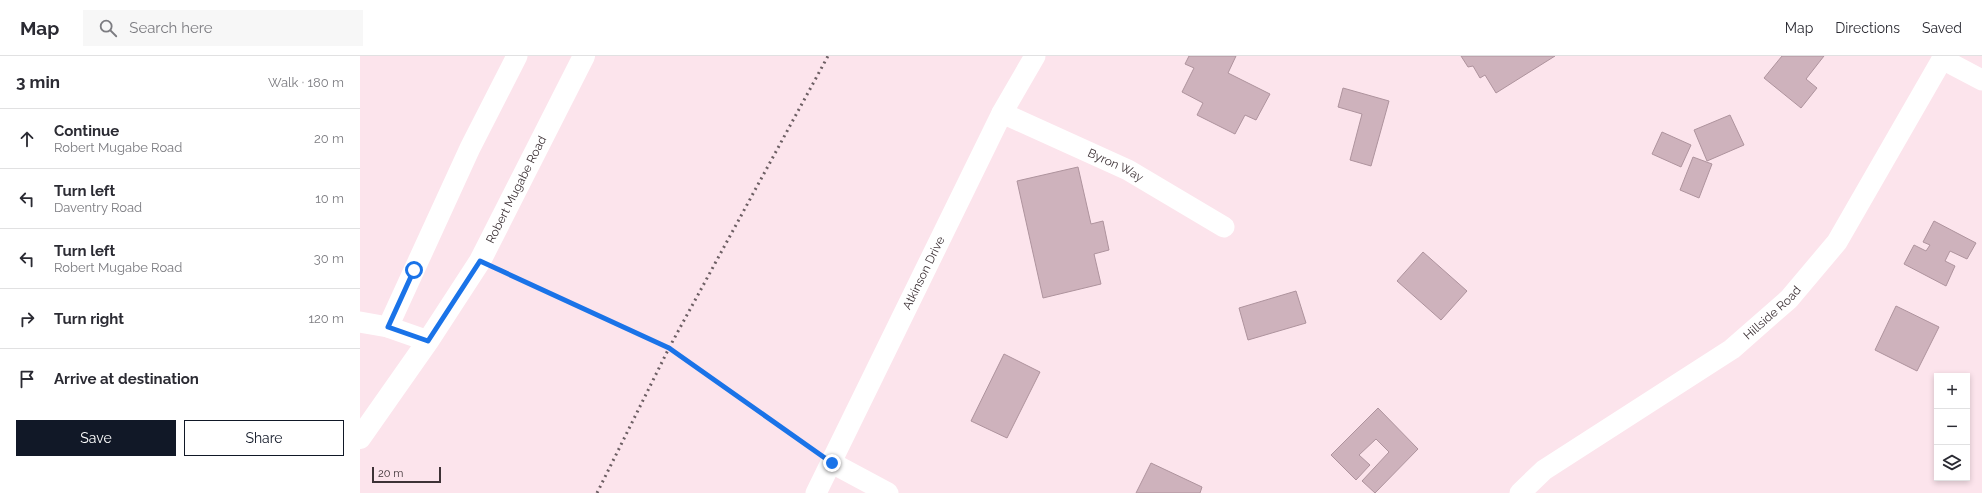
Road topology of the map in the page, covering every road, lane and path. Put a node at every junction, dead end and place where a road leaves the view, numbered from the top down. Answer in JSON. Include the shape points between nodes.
{"nodes":[{"id":1,"x":517,"y":56,"type":"edge"},
{"id":2,"x":584,"y":56,"type":"edge"},
{"id":3,"x":1036,"y":56,"type":"edge"},
{"id":4,"x":1943,"y":58,"type":"edge"},
{"id":5,"x":1982,"y":80,"type":"edge"},
{"id":6,"x":1002,"y":113,"type":"junction"},
{"id":7,"x":1224,"y":228,"type":"dead end"},
{"id":8,"x":480,"y":261,"type":"junction"},
{"id":9,"x":360,"y":322,"type":"edge"},
{"id":10,"x":388,"y":327,"type":"junction"},
{"id":11,"x":428,"y":341,"type":"junction"},
{"id":12,"x":360,"y":438,"type":"edge"},
{"id":13,"x":832,"y":463,"type":"junction"},
{"id":14,"x":816,"y":493,"type":"edge"},
{"id":15,"x":888,"y":493,"type":"edge"},
{"id":16,"x":1520,"y":493,"type":"edge"}],
"edges":[{"from":1,"to":10,"type":"street","via":[[470,148]]},
{"from":2,"to":8,"type":"main road","name":"Robert Mugabe Road"},
{"from":3,"to":6,"type":"street","name":"Atkinson Drive"},
{"from":4,"to":5,"type":"street"},
{"from":4,"to":16,"type":"street","name":"Hillside Road","via":[[1837,242],[1789,299],[1732,349],[1544,470]]},
{"from":6,"to":7,"type":"street","name":"Byron Way","via":[[1128,170]]},
{"from":6,"to":13,"type":"street","name":"Atkinson Drive"},
{"from":8,"to":11,"type":"main road","name":"Robert Mugabe Road"},
{"from":8,"to":13,"type":"path","via":[[669,348]]},
{"from":9,"to":10,"type":"street"},
{"from":10,"to":11,"type":"street"},
{"from":11,"to":12,"type":"main road","name":"Robert Mugabe Road"},
{"from":13,"to":14,"type":"street","name":"Atkinson Drive"},
{"from":13,"to":15,"type":"street"}]}
